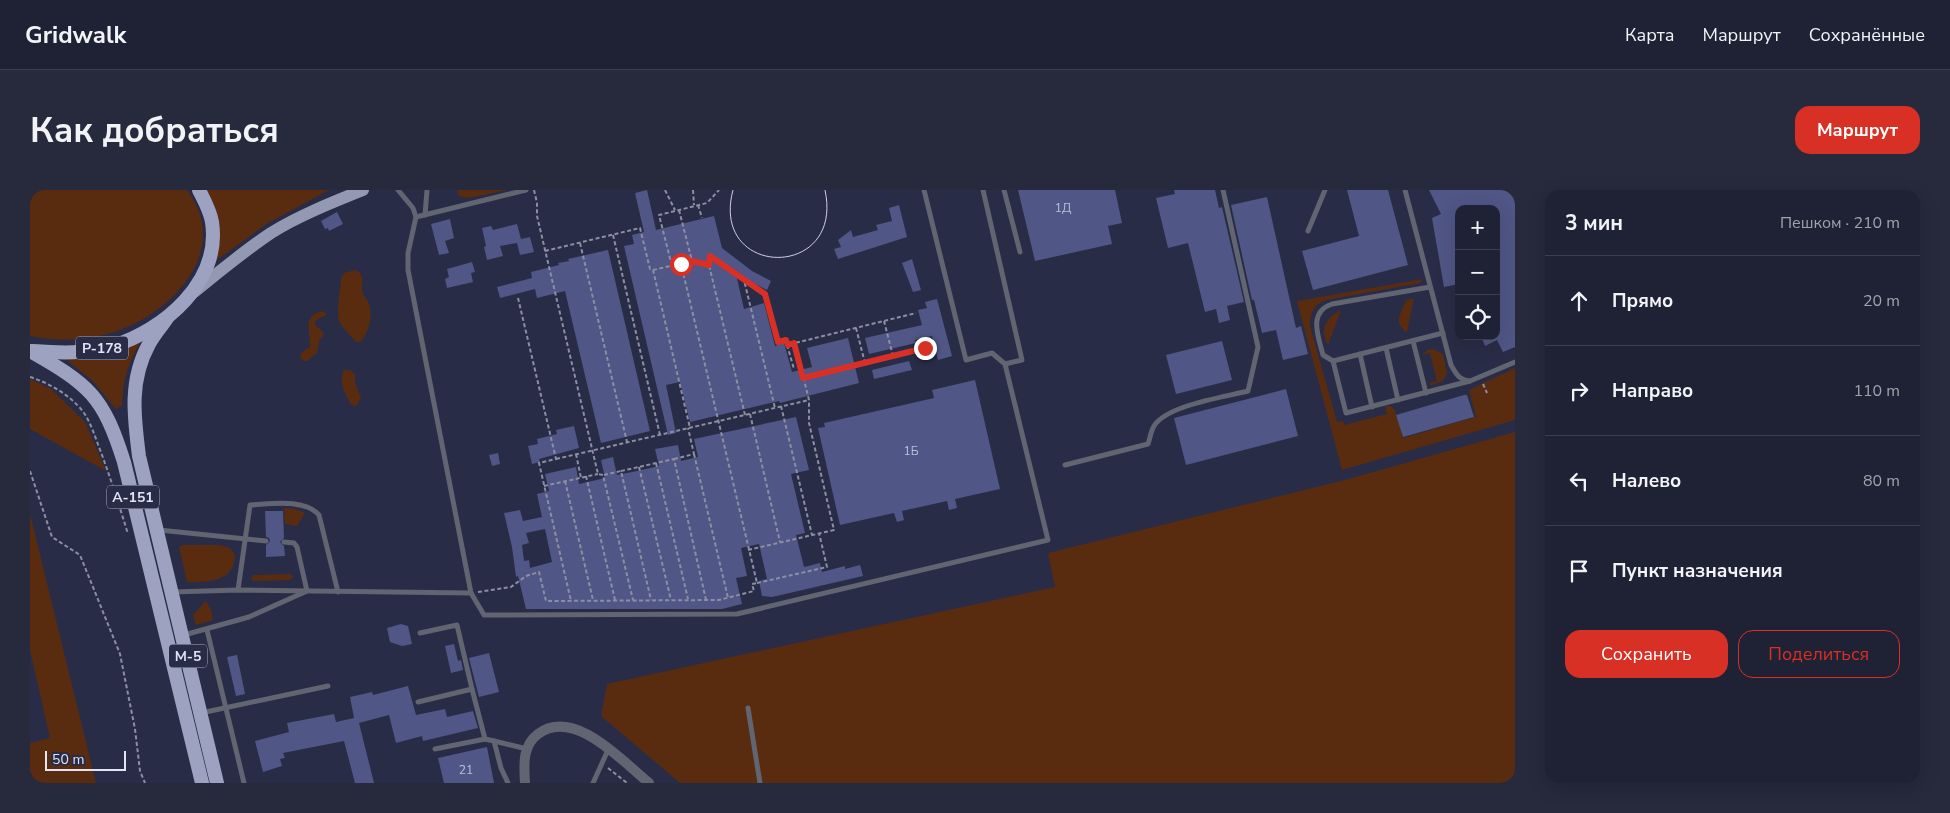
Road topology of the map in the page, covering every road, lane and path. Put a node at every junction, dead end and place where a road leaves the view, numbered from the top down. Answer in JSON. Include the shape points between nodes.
{"nodes":[{"id":1,"x":199,"y":190,"type":"edge"},
{"id":2,"x":363,"y":190,"type":"edge"},
{"id":3,"x":398,"y":190,"type":"edge"},
{"id":4,"x":427,"y":190,"type":"edge"},
{"id":5,"x":526,"y":190,"type":"edge"},
{"id":6,"x":534,"y":190,"type":"edge"},
{"id":7,"x":665,"y":190,"type":"edge"},
{"id":8,"x":693,"y":190,"type":"edge"},
{"id":9,"x":719,"y":190,"type":"edge"},
{"id":10,"x":924,"y":190,"type":"edge"},
{"id":11,"x":983,"y":190,"type":"edge"},
{"id":12,"x":1004,"y":190,"type":"edge"},
{"id":13,"x":1223,"y":190,"type":"edge"},
{"id":14,"x":1325,"y":190,"type":"edge"},
{"id":15,"x":1405,"y":190,"type":"edge"},
{"id":16,"x":698,"y":205,"type":"junction"},
{"id":17,"x":694,"y":206,"type":"junction"},
{"id":18,"x":677,"y":210,"type":"junction"},
{"id":19,"x":426,"y":215,"type":"junction"},
{"id":20,"x":416,"y":217,"type":"junction"},
{"id":21,"x":702,"y":218,"type":"dead end"},
{"id":22,"x":1308,"y":232,"type":"dead end"},
{"id":23,"x":613,"y":235,"type":"junction"},
{"id":24,"x":580,"y":242,"type":"junction"},
{"id":25,"x":546,"y":251,"type":"junction"},
{"id":26,"x":1020,"y":252,"type":"dead end"},
{"id":27,"x":692,"y":261,"type":"junction"},
{"id":28,"x":681,"y":264,"type":"junction"},
{"id":29,"x":709,"y":265,"type":"junction"},
{"id":30,"x":672,"y":266,"type":"junction"},
{"id":31,"x":653,"y":270,"type":"junction"},
{"id":32,"x":744,"y":280,"type":"junction"},
{"id":33,"x":1430,"y":286,"type":"junction"},
{"id":34,"x":190,"y":295,"type":"junction"},
{"id":35,"x":518,"y":298,"type":"dead end"},
{"id":36,"x":916,"y":313,"type":"dead end"},
{"id":37,"x":166,"y":318,"type":"junction"},
{"id":38,"x":884,"y":321,"type":"junction"},
{"id":39,"x":856,"y":328,"type":"junction"},
{"id":40,"x":1443,"y":333,"type":"junction"},
{"id":41,"x":1413,"y":341,"type":"junction"},
{"id":42,"x":794,"y":343,"type":"junction"},
{"id":43,"x":788,"y":345,"type":"junction"},
{"id":44,"x":925,"y":348,"type":"dead end"},
{"id":45,"x":1386,"y":348,"type":"junction"},
{"id":46,"x":30,"y":351,"type":"edge"},
{"id":47,"x":1360,"y":354,"type":"junction"},
{"id":48,"x":893,"y":356,"type":"junction"},
{"id":49,"x":1333,"y":361,"type":"junction"},
{"id":50,"x":1515,"y":362,"type":"edge"},
{"id":51,"x":865,"y":363,"type":"junction"},
{"id":52,"x":1005,"y":364,"type":"junction"},
{"id":53,"x":794,"y":369,"type":"dead end"},
{"id":54,"x":30,"y":377,"type":"edge"},
{"id":55,"x":803,"y":378,"type":"junction"},
{"id":56,"x":1481,"y":378,"type":"junction"},
{"id":57,"x":1470,"y":381,"type":"junction"},
{"id":58,"x":1487,"y":393,"type":"dead end"},
{"id":59,"x":1426,"y":394,"type":"junction"},
{"id":60,"x":809,"y":400,"type":"junction"},
{"id":61,"x":1398,"y":400,"type":"junction"},
{"id":62,"x":781,"y":406,"type":"junction"},
{"id":63,"x":1372,"y":407,"type":"junction"},
{"id":64,"x":775,"y":408,"type":"junction"},
{"id":65,"x":750,"y":414,"type":"junction"},
{"id":66,"x":745,"y":415,"type":"junction"},
{"id":67,"x":718,"y":421,"type":"junction"},
{"id":68,"x":689,"y":428,"type":"junction"},
{"id":69,"x":660,"y":434,"type":"junction"},
{"id":70,"x":626,"y":442,"type":"junction"},
{"id":71,"x":592,"y":450,"type":"junction"},
{"id":72,"x":576,"y":454,"type":"junction"},
{"id":73,"x":694,"y":454,"type":"junction"},
{"id":74,"x":674,"y":458,"type":"junction"},
{"id":75,"x":556,"y":459,"type":"junction"},
{"id":76,"x":656,"y":463,"type":"junction"},
{"id":77,"x":1065,"y":465,"type":"dead end"},
{"id":78,"x":639,"y":467,"type":"junction"},
{"id":79,"x":30,"y":471,"type":"edge"},
{"id":80,"x":621,"y":471,"type":"junction"},
{"id":81,"x":598,"y":474,"type":"junction"},
{"id":82,"x":604,"y":475,"type":"junction"},
{"id":83,"x":586,"y":476,"type":"junction"},
{"id":84,"x":581,"y":478,"type":"junction"},
{"id":85,"x":565,"y":481,"type":"junction"},
{"id":86,"x":544,"y":486,"type":"junction"},
{"id":87,"x":156,"y":530,"type":"junction"},
{"id":88,"x":820,"y":533,"type":"junction"},
{"id":89,"x":812,"y":535,"type":"junction"},
{"id":90,"x":128,"y":537,"type":"dead end"},
{"id":91,"x":245,"y":539,"type":"junction"},
{"id":92,"x":266,"y":541,"type":"dead end"},
{"id":93,"x":284,"y":542,"type":"dead end"},
{"id":94,"x":780,"y":542,"type":"junction"},
{"id":95,"x":748,"y":550,"type":"junction"},
{"id":96,"x":757,"y":583,"type":"junction"},
{"id":97,"x":238,"y":590,"type":"junction"},
{"id":98,"x":172,"y":592,"type":"junction"},
{"id":99,"x":307,"y":592,"type":"junction"},
{"id":100,"x":338,"y":592,"type":"junction"},
{"id":101,"x":471,"y":593,"type":"junction"},
{"id":102,"x":728,"y":598,"type":"junction"},
{"id":103,"x":571,"y":600,"type":"junction"},
{"id":104,"x":593,"y":600,"type":"junction"},
{"id":105,"x":615,"y":600,"type":"junction"},
{"id":106,"x":633,"y":600,"type":"junction"},
{"id":107,"x":651,"y":600,"type":"junction"},
{"id":108,"x":670,"y":600,"type":"junction"},
{"id":109,"x":688,"y":600,"type":"junction"},
{"id":110,"x":706,"y":600,"type":"junction"},
{"id":111,"x":207,"y":630,"type":"junction"},
{"id":112,"x":420,"y":633,"type":"dead end"},
{"id":113,"x":183,"y":636,"type":"junction"},
{"id":114,"x":177,"y":679,"type":"joint"},
{"id":115,"x":328,"y":686,"type":"dead end"},
{"id":116,"x":472,"y":689,"type":"junction"},
{"id":117,"x":418,"y":702,"type":"dead end"},
{"id":118,"x":226,"y":708,"type":"junction"},
{"id":119,"x":748,"y":708,"type":"dead end"},
{"id":120,"x":201,"y":713,"type":"junction"},
{"id":121,"x":485,"y":739,"type":"junction"},
{"id":122,"x":494,"y":742,"type":"junction"},
{"id":123,"x":435,"y":749,"type":"dead end"},
{"id":124,"x":526,"y":749,"type":"junction"},
{"id":125,"x":608,"y":750,"type":"junction"},
{"id":126,"x":602,"y":763,"type":"junction"},
{"id":127,"x":145,"y":783,"type":"edge"},
{"id":128,"x":202,"y":783,"type":"edge"},
{"id":129,"x":217,"y":783,"type":"edge"},
{"id":130,"x":244,"y":783,"type":"edge"},
{"id":131,"x":508,"y":783,"type":"edge"},
{"id":132,"x":525,"y":783,"type":"edge"},
{"id":133,"x":593,"y":783,"type":"edge"},
{"id":134,"x":627,"y":783,"type":"edge"},
{"id":135,"x":649,"y":783,"type":"edge"},
{"id":136,"x":760,"y":783,"type":"edge"}],
"edges":[{"from":1,"to":34,"type":"highway","via":[[208,207],[212,238],[204,270]]},
{"from":2,"to":34,"type":"main road","via":[[274,232]]},
{"from":3,"to":20,"type":"lane"},
{"from":4,"to":19,"type":"lane"},
{"from":5,"to":19,"type":"lane"},
{"from":6,"to":25,"type":"path"},
{"from":7,"to":18,"type":"path"},
{"from":8,"to":17,"type":"path"},
{"from":9,"to":16,"type":"path","via":[[707,203]]},
{"from":10,"to":52,"type":"lane","via":[[966,360],[992,353]]},
{"from":11,"to":52,"type":"lane","via":[[1022,360]]},
{"from":12,"to":26,"type":"lane"},
{"from":13,"to":77,"type":"lane","via":[[1258,347],[1248,392],[1166,415],[1155,425],[1148,444]]},
{"from":14,"to":22,"type":"lane"},
{"from":15,"to":33,"type":"lane"},
{"from":16,"to":17,"type":"path"},
{"from":16,"to":21,"type":"path"},
{"from":17,"to":18,"type":"path"},
{"from":18,"to":27,"type":"path"},
{"from":18,"to":30,"type":"path","via":[[660,215]]},
{"from":19,"to":20,"type":"lane"},
{"from":20,"to":101,"type":"lane","via":[[408,252],[408,270]]},
{"from":23,"to":24,"type":"path"},
{"from":23,"to":31,"type":"path","via":[[640,228],[650,269]]},
{"from":23,"to":69,"type":"path"},
{"from":24,"to":25,"type":"path"},
{"from":24,"to":70,"type":"path"},
{"from":25,"to":71,"type":"path"},
{"from":27,"to":28,"type":"path"},
{"from":27,"to":29,"type":"path"},
{"from":28,"to":30,"type":"path"},
{"from":28,"to":67,"type":"path"},
{"from":29,"to":32,"type":"path","via":[[710,256]]},
{"from":29,"to":66,"type":"path"},
{"from":30,"to":31,"type":"path"},
{"from":31,"to":68,"type":"path"},
{"from":32,"to":43,"type":"path","via":[[765,294],[778,342],[786,340]]},
{"from":32,"to":64,"type":"path"},
{"from":33,"to":40,"type":"lane"},
{"from":33,"to":49,"type":"lane","via":[[1323,308],[1316,328],[1323,355]]},
{"from":34,"to":37,"type":"highway","number":"Р-178"},
{"from":35,"to":75,"type":"path"},
{"from":36,"to":38,"type":"path"},
{"from":37,"to":46,"type":"highway","number":"Р-178","via":[[141,336],[112,346],[58,353]]},
{"from":37,"to":87,"type":"highway","number":"А-151","via":[[140,362],[135,389],[134,412],[140,456]]},
{"from":38,"to":39,"type":"path"},
{"from":38,"to":48,"type":"path"},
{"from":39,"to":42,"type":"path"},
{"from":39,"to":51,"type":"path"},
{"from":40,"to":41,"type":"lane"},
{"from":40,"to":57,"type":"lane","via":[[1456,374]]},
{"from":41,"to":45,"type":"lane"},
{"from":41,"to":59,"type":"lane"},
{"from":42,"to":43,"type":"path"},
{"from":42,"to":55,"type":"path"},
{"from":43,"to":53,"type":"path"},
{"from":44,"to":48,"type":"path"},
{"from":45,"to":47,"type":"lane"},
{"from":45,"to":61,"type":"lane"},
{"from":46,"to":114,"type":"highway","number":"А-151","via":[[80,381],[101,404],[110,422],[124,462]]},
{"from":47,"to":49,"type":"lane"},
{"from":47,"to":63,"type":"lane"},
{"from":48,"to":51,"type":"path"},
{"from":49,"to":63,"type":"lane","via":[[1346,413]]},
{"from":50,"to":56,"type":"lane"},
{"from":51,"to":55,"type":"path"},
{"from":52,"to":101,"type":"lane","via":[[1048,540],[737,614],[484,615]]},
{"from":54,"to":90,"type":"path","via":[[61,392],[81,409],[89,422]]},
{"from":55,"to":60,"type":"path"},
{"from":56,"to":57,"type":"lane"},
{"from":56,"to":58,"type":"path"},
{"from":57,"to":59,"type":"lane"},
{"from":59,"to":61,"type":"lane"},
{"from":60,"to":62,"type":"path"},
{"from":60,"to":88,"type":"path","via":[[809,423],[834,530]]},
{"from":61,"to":63,"type":"lane"},
{"from":62,"to":64,"type":"path"},
{"from":62,"to":89,"type":"path"},
{"from":64,"to":65,"type":"path"},
{"from":65,"to":66,"type":"path"},
{"from":65,"to":94,"type":"path"},
{"from":66,"to":67,"type":"path"},
{"from":67,"to":68,"type":"path"},
{"from":67,"to":95,"type":"path"},
{"from":68,"to":69,"type":"path"},
{"from":68,"to":73,"type":"path"},
{"from":69,"to":70,"type":"path"},
{"from":70,"to":71,"type":"path"},
{"from":71,"to":72,"type":"path"},
{"from":71,"to":81,"type":"path"},
{"from":72,"to":75,"type":"path"},
{"from":72,"to":84,"type":"path"},
{"from":73,"to":74,"type":"path"},
{"from":73,"to":102,"type":"path"},
{"from":74,"to":76,"type":"path"},
{"from":74,"to":110,"type":"path"},
{"from":75,"to":86,"type":"path","via":[[539,462]]},
{"from":76,"to":78,"type":"path"},
{"from":76,"to":109,"type":"path"},
{"from":78,"to":80,"type":"path"},
{"from":78,"to":108,"type":"path"},
{"from":79,"to":127,"type":"path","via":[[52,537],[80,555],[120,654],[140,771]]},
{"from":80,"to":82,"type":"path"},
{"from":80,"to":107,"type":"path"},
{"from":81,"to":82,"type":"path"},
{"from":81,"to":83,"type":"path"},
{"from":82,"to":106,"type":"path"},
{"from":83,"to":84,"type":"path"},
{"from":83,"to":105,"type":"path"},
{"from":84,"to":85,"type":"path"},
{"from":85,"to":86,"type":"path"},
{"from":85,"to":104,"type":"path"},
{"from":86,"to":103,"type":"path"},
{"from":87,"to":91,"type":"lane"},
{"from":87,"to":98,"type":"highway","number":"М-5"},
{"from":88,"to":89,"type":"path"},
{"from":88,"to":96,"type":"path","via":[[827,567]]},
{"from":89,"to":94,"type":"path"},
{"from":91,"to":92,"type":"lane"},
{"from":91,"to":97,"type":"lane"},
{"from":91,"to":100,"type":"lane","via":[[250,505],[304,505],[315,511],[319,515]]},
{"from":93,"to":99,"type":"lane","via":[[294,543],[297,547]]},
{"from":94,"to":95,"type":"path"},
{"from":95,"to":96,"type":"path"},
{"from":96,"to":102,"type":"path","via":[[752,584],[754,592]]},
{"from":97,"to":98,"type":"lane"},
{"from":97,"to":99,"type":"lane"},
{"from":98,"to":113,"type":"highway","number":"М-5"},
{"from":99,"to":100,"type":"lane"},
{"from":99,"to":111,"type":"lane","via":[[249,617]]},
{"from":100,"to":101,"type":"lane"},
{"from":101,"to":103,"type":"path","via":[[511,587],[526,576],[539,572],[546,600]]},
{"from":102,"to":110,"type":"path"},
{"from":103,"to":104,"type":"path"},
{"from":104,"to":105,"type":"path"},
{"from":105,"to":106,"type":"path"},
{"from":106,"to":107,"type":"path"},
{"from":107,"to":108,"type":"path"},
{"from":108,"to":109,"type":"path"},
{"from":109,"to":110,"type":"path"},
{"from":111,"to":113,"type":"lane"},
{"from":111,"to":118,"type":"lane"},
{"from":112,"to":116,"type":"lane","via":[[457,625]]},
{"from":113,"to":120,"type":"highway","number":"М-5"},
{"from":114,"to":128,"type":"highway","number":"М-5"},
{"from":115,"to":118,"type":"lane"},
{"from":116,"to":117,"type":"lane"},
{"from":116,"to":121,"type":"lane"},
{"from":118,"to":120,"type":"lane"},
{"from":118,"to":130,"type":"lane"},
{"from":119,"to":136,"type":"lane"},
{"from":120,"to":129,"type":"highway","number":"М-5"},
{"from":121,"to":122,"type":"lane"},
{"from":121,"to":123,"type":"lane"},
{"from":122,"to":124,"type":"lane"},
{"from":122,"to":131,"type":"lane","via":[[500,768]]},
{"from":124,"to":125,"type":"street","via":[[543,730],[565,726],[589,734]]},
{"from":124,"to":132,"type":"street"},
{"from":125,"to":126,"type":"lane"},
{"from":125,"to":135,"type":"street"},
{"from":126,"to":133,"type":"lane"},
{"from":126,"to":134,"type":"path"}]}
